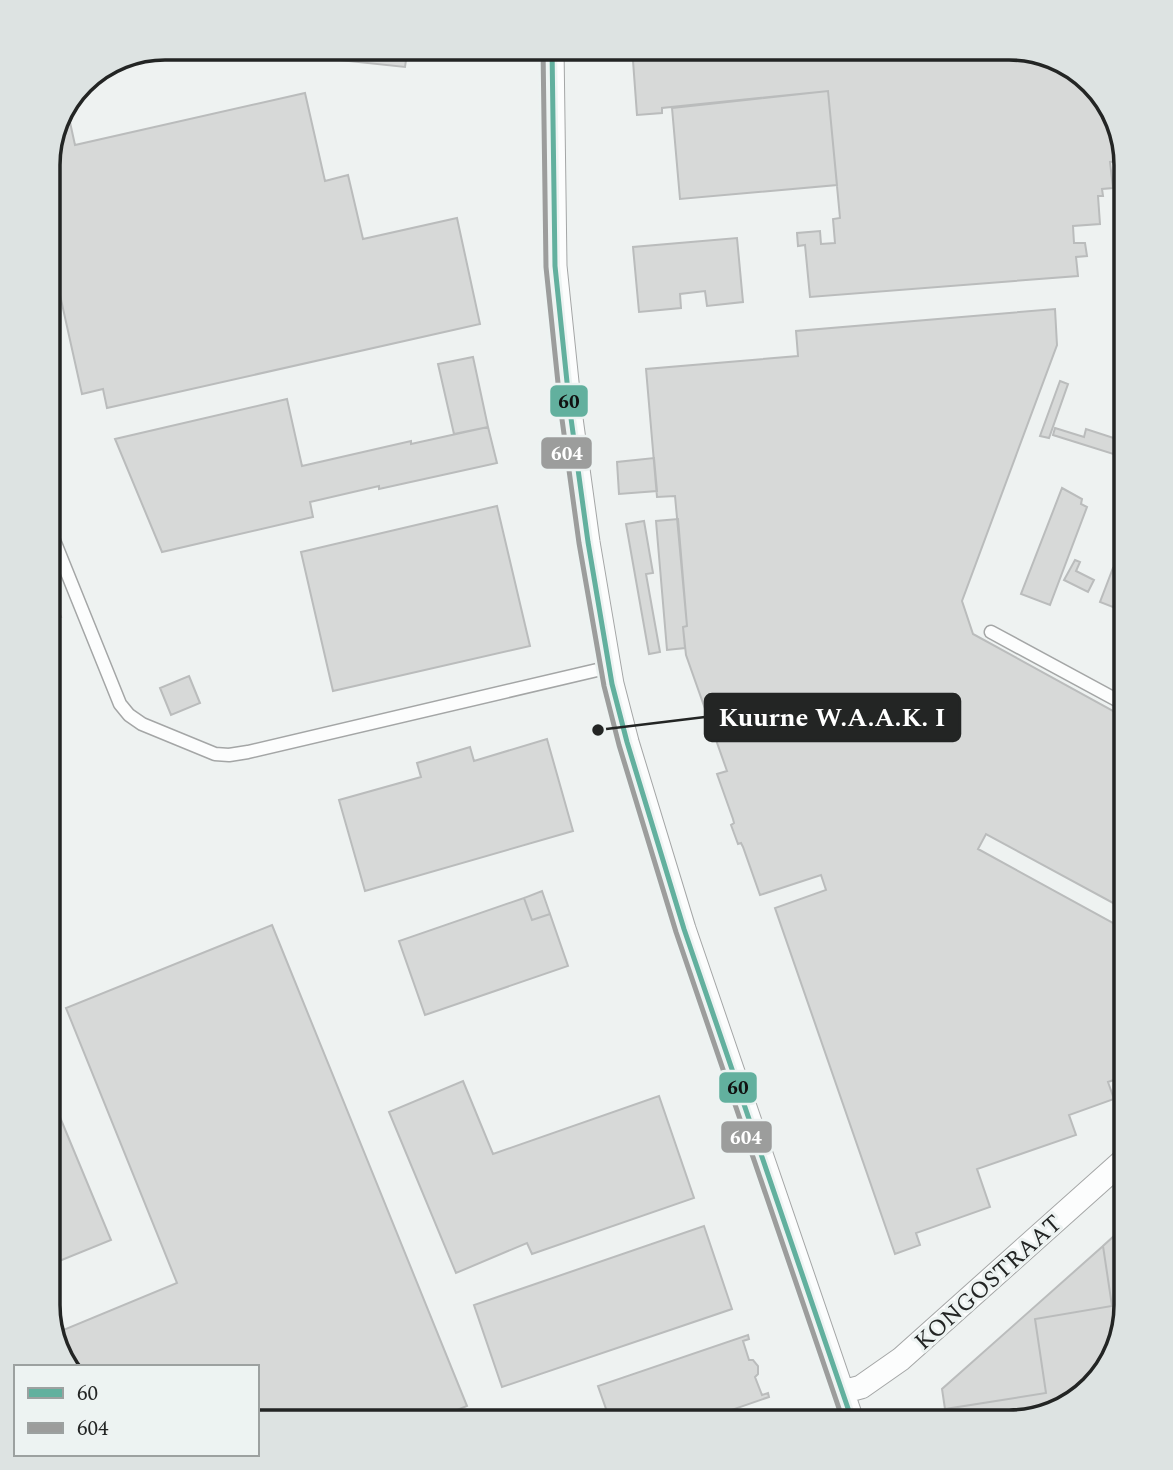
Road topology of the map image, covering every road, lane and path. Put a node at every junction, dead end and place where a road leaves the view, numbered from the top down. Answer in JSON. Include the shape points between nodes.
{"nodes":[{"id":1,"x":552,"y":59,"type":"edge"},
{"id":2,"x":60,"y":554,"type":"edge"},
{"id":3,"x":991,"y":632,"type":"dead end"},
{"id":4,"x":610,"y":667,"type":"junction"},
{"id":5,"x":1114,"y":699,"type":"edge"},
{"id":6,"x":1114,"y":1169,"type":"edge"},
{"id":7,"x":842,"y":1392,"type":"junction"},
{"id":8,"x":848,"y":1410,"type":"edge"}],
"edges":[{"from":1,"to":4,"type":"street","via":[[555,266],[570,411]]},
{"from":2,"to":4,"type":"lane","via":[[120,704],[142,724],[215,754],[248,752]]},
{"from":3,"to":5,"type":"lane"},
{"from":4,"to":7,"type":"street","via":[[627,742],[684,929]]},
{"from":6,"to":7,"type":"street","name":"KONGOSTRAAT","via":[[901,1359],[861,1387]]},
{"from":7,"to":8,"type":"street"}]}
